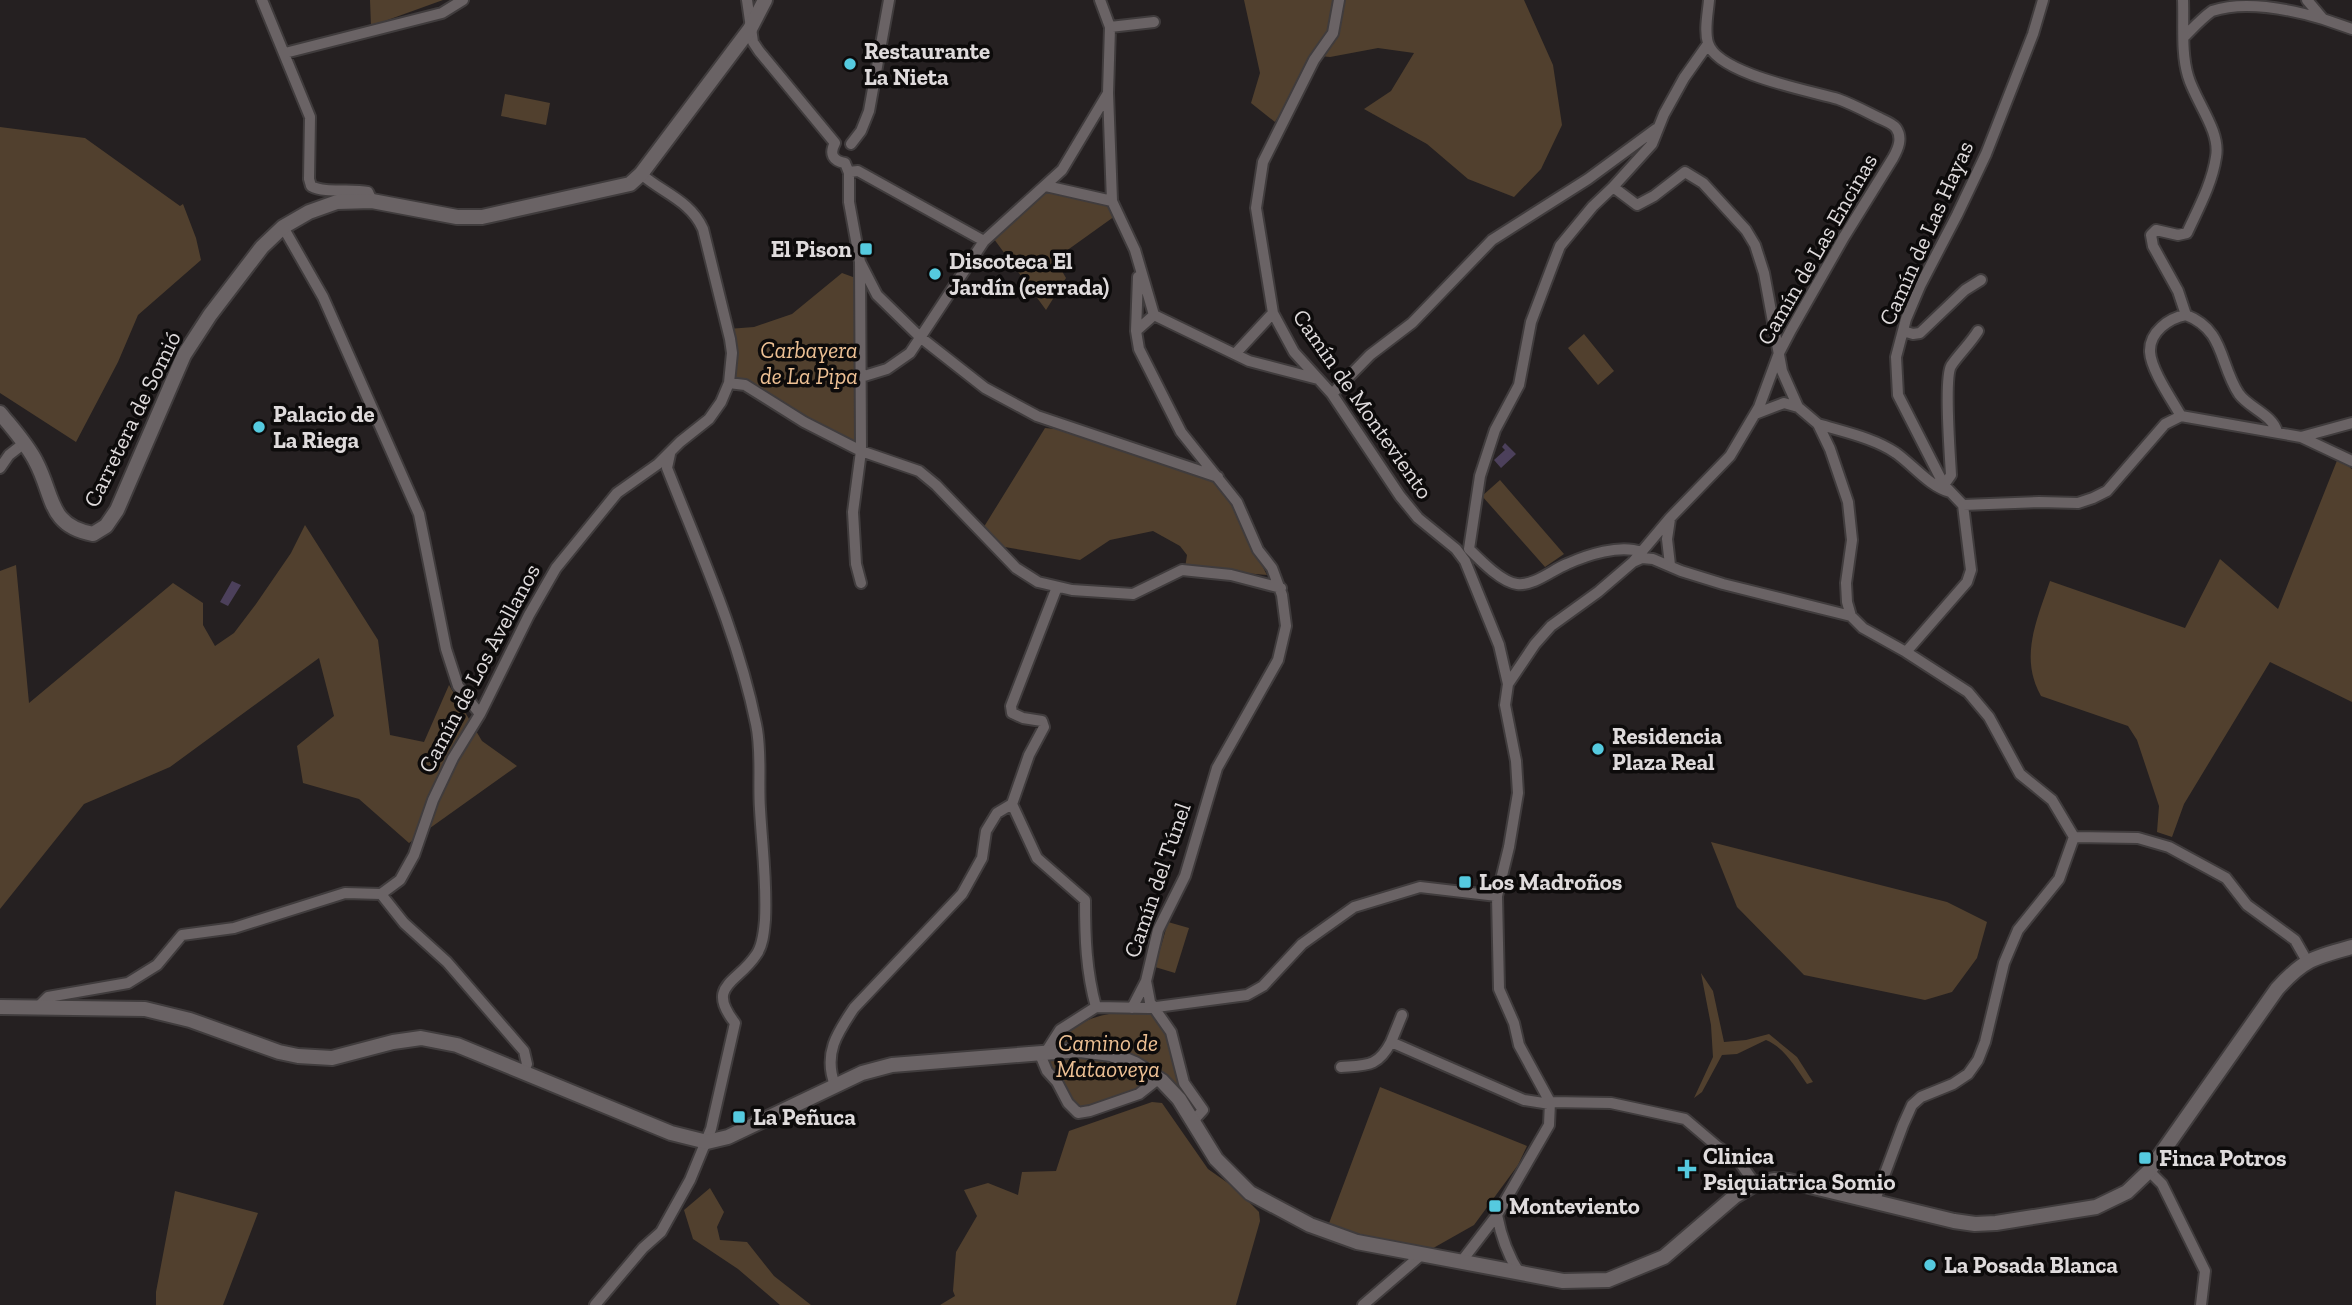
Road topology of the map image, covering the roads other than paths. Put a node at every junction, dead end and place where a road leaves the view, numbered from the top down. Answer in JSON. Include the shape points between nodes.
{"nodes":[{"id":1,"x":262,"y":0,"type":"edge"},
{"id":2,"x":463,"y":0,"type":"edge"},
{"id":3,"x":747,"y":0,"type":"edge"},
{"id":4,"x":765,"y":0,"type":"edge"},
{"id":5,"x":889,"y":0,"type":"edge"},
{"id":6,"x":1100,"y":0,"type":"edge"},
{"id":7,"x":1339,"y":0,"type":"edge"},
{"id":8,"x":1709,"y":0,"type":"edge"},
{"id":9,"x":2043,"y":0,"type":"edge"},
{"id":10,"x":2183,"y":0,"type":"edge"},
{"id":11,"x":2307,"y":0,"type":"edge"},
{"id":12,"x":2323,"y":19,"type":"junction"},
{"id":13,"x":1154,"y":22,"type":"dead end"},
{"id":14,"x":1110,"y":27,"type":"junction"},
{"id":15,"x":750,"y":29,"type":"junction"},
{"id":16,"x":2352,"y":29,"type":"edge"},
{"id":17,"x":2184,"y":37,"type":"junction"},
{"id":18,"x":1708,"y":44,"type":"junction"},
{"id":19,"x":285,"y":53,"type":"junction"},
{"id":20,"x":1108,"y":93,"type":"junction"},
{"id":21,"x":1659,"y":127,"type":"junction"},
{"id":22,"x":835,"y":144,"type":"junction"},
{"id":23,"x":851,"y":144,"type":"junction"},
{"id":24,"x":847,"y":167,"type":"junction"},
{"id":25,"x":641,"y":174,"type":"junction"},
{"id":26,"x":1046,"y":186,"type":"junction"},
{"id":27,"x":1613,"y":187,"type":"junction"},
{"id":28,"x":372,"y":201,"type":"junction"},
{"id":29,"x":1112,"y":201,"type":"junction"},
{"id":30,"x":283,"y":227,"type":"junction"},
{"id":31,"x":984,"y":241,"type":"junction"},
{"id":32,"x":860,"y":262,"type":"junction"},
{"id":33,"x":1138,"y":265,"type":"junction"},
{"id":34,"x":1981,"y":280,"type":"dead end"},
{"id":35,"x":881,"y":299,"type":"junction"},
{"id":36,"x":861,"y":312,"type":"junction"},
{"id":37,"x":1273,"y":313,"type":"junction"},
{"id":38,"x":1154,"y":315,"type":"junction"},
{"id":39,"x":2186,"y":315,"type":"junction"},
{"id":40,"x":1136,"y":331,"type":"junction"},
{"id":41,"x":1903,"y":331,"type":"junction"},
{"id":42,"x":1978,"y":331,"type":"dead end"},
{"id":43,"x":920,"y":337,"type":"junction"},
{"id":44,"x":1779,"y":352,"type":"junction"},
{"id":45,"x":1235,"y":354,"type":"junction"},
{"id":46,"x":861,"y":377,"type":"junction"},
{"id":47,"x":1318,"y":379,"type":"junction"},
{"id":48,"x":729,"y":383,"type":"junction"},
{"id":49,"x":1332,"y":394,"type":"junction"},
{"id":50,"x":1798,"y":407,"type":"junction"},
{"id":51,"x":0,"y":412,"type":"edge"},
{"id":52,"x":1755,"y":414,"type":"junction"},
{"id":53,"x":2182,"y":416,"type":"junction"},
{"id":54,"x":2352,"y":423,"type":"edge"},
{"id":55,"x":1818,"y":424,"type":"junction"},
{"id":56,"x":2277,"y":432,"type":"junction"},
{"id":57,"x":2301,"y":437,"type":"junction"},
{"id":58,"x":23,"y":444,"type":"junction"},
{"id":59,"x":861,"y":450,"type":"junction"},
{"id":60,"x":670,"y":454,"type":"junction"},
{"id":61,"x":2352,"y":461,"type":"edge"},
{"id":62,"x":0,"y":468,"type":"edge"},
{"id":63,"x":1218,"y":477,"type":"junction"},
{"id":64,"x":1948,"y":489,"type":"junction"},
{"id":65,"x":1963,"y":505,"type":"junction"},
{"id":66,"x":1670,"y":518,"type":"junction"},
{"id":67,"x":1651,"y":540,"type":"junction"},
{"id":68,"x":1641,"y":552,"type":"junction"},
{"id":69,"x":1633,"y":562,"type":"junction"},
{"id":70,"x":1670,"y":565,"type":"junction"},
{"id":71,"x":861,"y":583,"type":"dead end"},
{"id":72,"x":1057,"y":587,"type":"junction"},
{"id":73,"x":1281,"y":588,"type":"junction"},
{"id":74,"x":1851,"y":616,"type":"junction"},
{"id":75,"x":1906,"y":652,"type":"junction"},
{"id":76,"x":1508,"y":684,"type":"junction"},
{"id":77,"x":480,"y":715,"type":"junction"},
{"id":78,"x":1012,"y":804,"type":"junction"},
{"id":79,"x":2074,"y":837,"type":"junction"},
{"id":80,"x":381,"y":894,"type":"junction"},
{"id":81,"x":1497,"y":896,"type":"junction"},
{"id":82,"x":2352,"y":947,"type":"edge"},
{"id":83,"x":2307,"y":961,"type":"junction"},
{"id":84,"x":1146,"y":981,"type":"junction"},
{"id":85,"x":0,"y":1007,"type":"edge"},
{"id":86,"x":38,"y":1007,"type":"junction"},
{"id":87,"x":1096,"y":1007,"type":"junction"},
{"id":88,"x":1132,"y":1008,"type":"junction"},
{"id":89,"x":1154,"y":1008,"type":"junction"},
{"id":90,"x":1402,"y":1015,"type":"dead end"},
{"id":91,"x":1391,"y":1042,"type":"junction"},
{"id":92,"x":1042,"y":1052,"type":"junction"},
{"id":93,"x":1341,"y":1067,"type":"dead end"},
{"id":94,"x":523,"y":1073,"type":"junction"},
{"id":95,"x":1158,"y":1079,"type":"junction"},
{"id":96,"x":835,"y":1085,"type":"junction"},
{"id":97,"x":1550,"y":1103,"type":"junction"},
{"id":98,"x":1194,"y":1119,"type":"junction"},
{"id":99,"x":708,"y":1142,"type":"junction"},
{"id":100,"x":2149,"y":1171,"type":"junction"},
{"id":101,"x":1755,"y":1184,"type":"junction"},
{"id":102,"x":1875,"y":1200,"type":"junction"},
{"id":103,"x":1497,"y":1215,"type":"junction"},
{"id":104,"x":1420,"y":1256,"type":"junction"},
{"id":105,"x":1461,"y":1262,"type":"junction"},
{"id":106,"x":1520,"y":1274,"type":"junction"},
{"id":107,"x":595,"y":1305,"type":"edge"},
{"id":108,"x":1363,"y":1305,"type":"edge"},
{"id":109,"x":2201,"y":1305,"type":"edge"}],
"edges":[{"from":1,"to":19,"type":"street"},
{"from":2,"to":19,"type":"street","via":[[442,13]]},
{"from":3,"to":15,"type":"street"},
{"from":4,"to":15,"type":"street","name":"Carretera de Somió"},
{"from":5,"to":23,"type":"street","via":[[869,111]]},
{"from":6,"to":14,"type":"street"},
{"from":7,"to":37,"type":"street","name":"Camín de Monteviento","via":[[1333,33],[1314,60],[1263,162],[1256,208]]},
{"from":8,"to":18,"type":"street"},
{"from":9,"to":41,"type":"street","name":"Camín de Las Hayas","via":[[1986,154],[1920,286]]},
{"from":10,"to":17,"type":"street"},
{"from":11,"to":12,"type":"street"},
{"from":12,"to":16,"type":"street"},
{"from":12,"to":17,"type":"street","via":[[2242,1],[2210,12]]},
{"from":13,"to":14,"type":"street"},
{"from":14,"to":20,"type":"street"},
{"from":15,"to":22,"type":"street","via":[[759,51]]},
{"from":15,"to":25,"type":"street","name":"Carretera de Somió"},
{"from":17,"to":39,"type":"street","via":[[2188,75],[2211,127],[2217,155],[2205,196],[2186,233],[2156,230],[2151,235]]},
{"from":18,"to":21,"type":"street"},
{"from":18,"to":44,"type":"street","name":"Camín de Las Encinas","via":[[1740,70],[1841,100],[1895,126],[1900,136],[1894,158]]},
{"from":19,"to":28,"type":"street","via":[[310,117],[312,186],[320,191],[368,192]]},
{"from":20,"to":26,"type":"street","via":[[1062,170]]},
{"from":20,"to":29,"type":"street"},
{"from":21,"to":27,"type":"street","via":[[1652,144]]},
{"from":21,"to":49,"type":"street","via":[[1492,240],[1412,323],[1370,355]]},
{"from":22,"to":23,"type":"street"},
{"from":22,"to":24,"type":"street","via":[[833,157]]},
{"from":23,"to":24,"type":"street","via":[[854,155]]},
{"from":24,"to":31,"type":"street"},
{"from":24,"to":32,"type":"street"},
{"from":25,"to":28,"type":"street","name":"Carretera de Somió","via":[[630,184],[481,217]]},
{"from":25,"to":48,"type":"street","name":"Camín de Los Avellanos","via":[[698,216],[730,339]]},
{"from":26,"to":29,"type":"street"},
{"from":26,"to":31,"type":"street"},
{"from":27,"to":44,"type":"street","via":[[1637,205],[1685,172],[1703,183],[1755,245]]},
{"from":27,"to":68,"type":"street","via":[[1560,246],[1531,322],[1518,385],[1479,476],[1469,549],[1515,584],[1598,554],[1627,549]]},
{"from":28,"to":30,"type":"street","name":"Carretera de Somió","via":[[337,202]]},
{"from":29,"to":33,"type":"street"},
{"from":30,"to":58,"type":"street","name":"Carretera de Somió","via":[[262,247],[184,355],[106,526],[93,534],[75,531],[62,521],[35,459]]},
{"from":30,"to":77,"type":"street","via":[[323,297],[419,514],[446,649],[458,686]]},
{"from":31,"to":43,"type":"street"},
{"from":32,"to":35,"type":"street"},
{"from":32,"to":36,"type":"street"},
{"from":33,"to":38,"type":"street"},
{"from":33,"to":40,"type":"street","name":"Camín del Túnel"},
{"from":34,"to":41,"type":"street","via":[[1920,333]]},
{"from":35,"to":36,"type":"street"},
{"from":35,"to":43,"type":"street"},
{"from":36,"to":46,"type":"street"},
{"from":37,"to":45,"type":"street"},
{"from":37,"to":47,"type":"street","name":"Camín de Monteviento","via":[[1294,352]]},
{"from":38,"to":40,"type":"street"},
{"from":38,"to":45,"type":"street"},
{"from":39,"to":53,"type":"street","via":[[2166,322],[2157,332],[2150,354]]},
{"from":39,"to":56,"type":"street","via":[[2219,342],[2235,388]]},
{"from":40,"to":63,"type":"street","name":"Camín del Túnel","via":[[1139,349],[1181,432]]},
{"from":41,"to":64,"type":"street","name":"Camín de Las Hayas","via":[[1896,357],[1898,395]]},
{"from":42,"to":64,"type":"street","via":[[1950,367]]},
{"from":43,"to":46,"type":"street","via":[[897,363]]},
{"from":43,"to":63,"type":"street","via":[[985,388],[1037,416]]},
{"from":44,"to":50,"type":"street"},
{"from":44,"to":52,"type":"street","name":"Camín de Las Encinas"},
{"from":45,"to":47,"type":"street"},
{"from":46,"to":59,"type":"street"},
{"from":47,"to":49,"type":"street","name":"Camín de Monteviento"},
{"from":48,"to":59,"type":"street","via":[[745,385]]},
{"from":48,"to":60,"type":"street","name":"Camín de Los Avellanos","via":[[709,419]]},
{"from":49,"to":76,"type":"street","name":"Camín de Monteviento","via":[[1400,496],[1465,561],[1499,645]]},
{"from":50,"to":52,"type":"street","via":[[1784,403]]},
{"from":50,"to":55,"type":"street"},
{"from":51,"to":58,"type":"street","name":"Carretera de Somió"},
{"from":52,"to":66,"type":"street","name":"Camín de Las Encinas","via":[[1730,456]]},
{"from":53,"to":56,"type":"street"},
{"from":53,"to":65,"type":"street","via":[[2165,424],[2107,491],[2093,498],[2078,503]]},
{"from":54,"to":57,"type":"street"},
{"from":55,"to":64,"type":"street","via":[[1870,440],[1895,453],[1941,490]]},
{"from":55,"to":74,"type":"street","via":[[1848,502],[1852,540],[1846,583]]},
{"from":56,"to":57,"type":"street"},
{"from":57,"to":61,"type":"street"},
{"from":58,"to":62,"type":"street"},
{"from":59,"to":71,"type":"street","via":[[853,512]]},
{"from":59,"to":72,"type":"street","via":[[919,471],[1016,568]]},
{"from":60,"to":77,"type":"street","name":"Camín de Los Avellanos","via":[[617,493],[556,568]]},
{"from":60,"to":99,"type":"street","via":[[667,468],[726,617],[757,724],[766,870],[763,939],[756,955],[726,985],[721,999],[735,1023]]},
{"from":63,"to":73,"type":"street","name":"Camín del Túnel","via":[[1237,502]]},
{"from":64,"to":65,"type":"street","name":"Camín de Las Hayas"},
{"from":65,"to":75,"type":"street","via":[[1971,570],[1967,582]]},
{"from":66,"to":67,"type":"street","name":"Camín de Las Encinas"},
{"from":66,"to":70,"type":"street"},
{"from":67,"to":68,"type":"street","name":"Camín de Las Encinas"},
{"from":67,"to":70,"type":"street"},
{"from":68,"to":69,"type":"street","name":"Camín de Las Encinas"},
{"from":69,"to":70,"type":"street","via":[[1642,558]]},
{"from":69,"to":76,"type":"street","name":"Camín de Las Encinas","via":[[1551,626]]},
{"from":70,"to":74,"type":"street","via":[[1723,584]]},
{"from":72,"to":73,"type":"street","via":[[1133,594],[1182,570],[1231,575]]},
{"from":72,"to":78,"type":"street","via":[[1011,706],[1012,713],[1042,721],[1044,727],[1028,755]]},
{"from":73,"to":84,"type":"street","name":"Camín del Túnel","via":[[1286,626],[1278,660],[1217,768],[1185,876],[1158,930]]},
{"from":74,"to":75,"type":"street"},
{"from":75,"to":79,"type":"street","via":[[1968,692],[1989,717],[2020,774],[2052,800]]},
{"from":76,"to":81,"type":"street","name":"Camín de Monteviento","via":[[1505,705],[1518,793]]},
{"from":77,"to":80,"type":"street","name":"Camín de Los Avellanos","via":[[433,800],[414,855],[400,880]]},
{"from":78,"to":87,"type":"street","via":[[1037,858],[1085,900],[1085,953]]},
{"from":78,"to":96,"type":"street","via":[[997,813],[986,831],[982,858],[962,894],[841,1027],[831,1047]]},
{"from":79,"to":83,"type":"street","via":[[2138,838],[2169,847],[2227,878],[2248,905],[2295,940]]},
{"from":79,"to":102,"type":"street","via":[[2059,879],[2018,930],[2004,963],[1978,1060],[1968,1074],[1912,1105]]},
{"from":80,"to":86,"type":"street","via":[[345,893],[234,928],[182,935],[157,965],[128,983],[48,997]]},
{"from":80,"to":94,"type":"street","via":[[524,1051],[527,1064]]},
{"from":81,"to":89,"type":"street","via":[[1420,887],[1354,907],[1302,944],[1263,986],[1247,995]]},
{"from":81,"to":97,"type":"street","name":"Camín de Monteviento","via":[[1499,989],[1519,1045]]},
{"from":82,"to":83,"type":"street"},
{"from":83,"to":100,"type":"street","via":[[2277,989]]},
{"from":84,"to":88,"type":"street","name":"Camín del Túnel"},
{"from":84,"to":89,"type":"street"},
{"from":85,"to":86,"type":"street"},
{"from":86,"to":94,"type":"street","via":[[145,1009],[298,1056],[332,1058],[421,1038],[457,1045]]},
{"from":87,"to":88,"type":"street"},
{"from":87,"to":92,"type":"street","via":[[1060,1030]]},
{"from":88,"to":89,"type":"street"},
{"from":89,"to":98,"type":"street","via":[[1171,1032],[1184,1083],[1203,1110]]},
{"from":90,"to":91,"type":"street"},
{"from":91,"to":93,"type":"street","via":[[1374,1063]]},
{"from":91,"to":97,"type":"street","via":[[1524,1100]]},
{"from":92,"to":95,"type":"street","via":[[1111,1054]]},
{"from":92,"to":95,"type":"street","via":[[1046,1071],[1078,1113],[1139,1094]]},
{"from":92,"to":96,"type":"street","via":[[892,1065]]},
{"from":94,"to":99,"type":"street","via":[[671,1133]]},
{"from":95,"to":98,"type":"street"},
{"from":96,"to":99,"type":"street","via":[[740,1133]]},
{"from":97,"to":101,"type":"street","via":[[1611,1103],[1685,1119],[1739,1161]]},
{"from":97,"to":103,"type":"street","via":[[1549,1125]]},
{"from":98,"to":104,"type":"street","via":[[1216,1159],[1250,1194],[1310,1225],[1357,1242]]},
{"from":99,"to":107,"type":"street","via":[[661,1231]]},
{"from":100,"to":102,"type":"street","via":[[2127,1192],[2096,1208],[1996,1223],[1954,1221]]},
{"from":100,"to":109,"type":"street","via":[[2162,1184],[2205,1271]]},
{"from":101,"to":102,"type":"street","via":[[1789,1181]]},
{"from":101,"to":106,"type":"street","via":[[1664,1257],[1608,1280],[1563,1281]]},
{"from":103,"to":105,"type":"street"},
{"from":103,"to":106,"type":"street"},
{"from":104,"to":105,"type":"street"},
{"from":104,"to":108,"type":"street"},
{"from":105,"to":106,"type":"street"}]}
